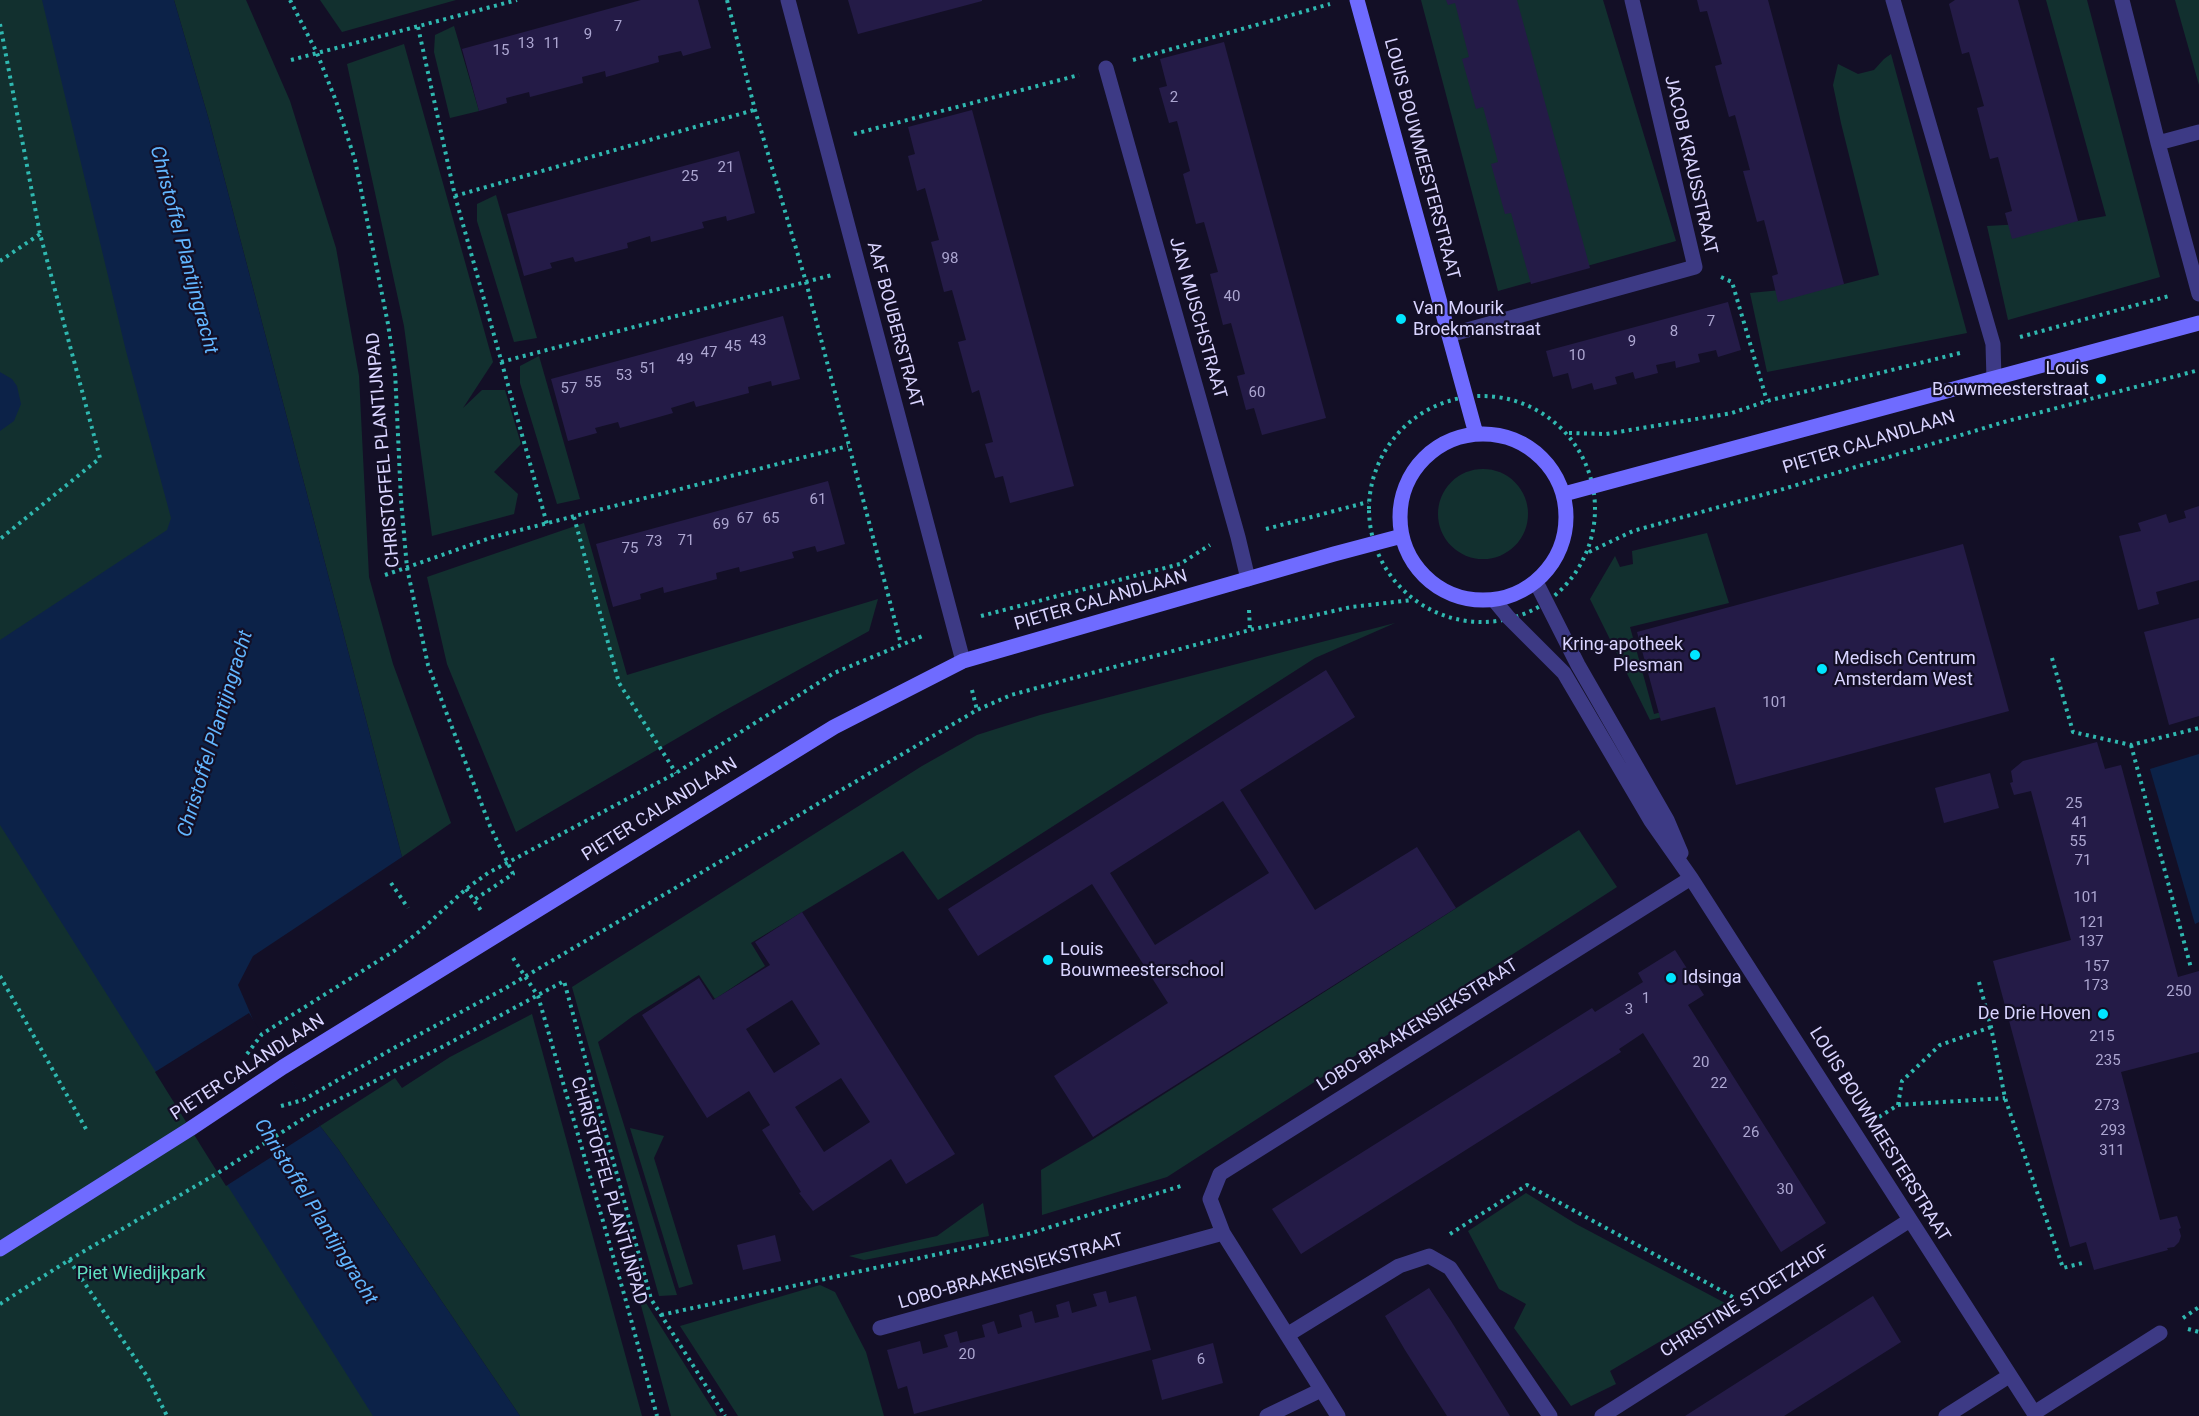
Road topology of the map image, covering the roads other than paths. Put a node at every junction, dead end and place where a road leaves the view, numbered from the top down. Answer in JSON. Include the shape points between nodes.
{"nodes":[{"id":1,"x":788,"y":0,"type":"edge"},
{"id":2,"x":1357,"y":0,"type":"edge"},
{"id":3,"x":1632,"y":0,"type":"edge"},
{"id":4,"x":1893,"y":0,"type":"edge"},
{"id":5,"x":2122,"y":0,"type":"edge"},
{"id":6,"x":1106,"y":68,"type":"dead end"},
{"id":7,"x":2199,"y":132,"type":"edge"},
{"id":8,"x":2157,"y":144,"type":"junction"},
{"id":9,"x":2197,"y":291,"type":"edge"},
{"id":10,"x":2199,"y":323,"type":"edge"},
{"id":11,"x":1449,"y":335,"type":"junction"},
{"id":12,"x":1994,"y":379,"type":"junction"},
{"id":13,"x":1476,"y":434,"type":"junction"},
{"id":14,"x":1564,"y":494,"type":"junction"},
{"id":15,"x":1402,"y":536,"type":"junction"},
{"id":16,"x":1248,"y":579,"type":"junction"},
{"id":17,"x":1536,"y":582,"type":"junction"},
{"id":18,"x":1494,"y":600,"type":"junction"},
{"id":19,"x":963,"y":661,"type":"junction"},
{"id":20,"x":1691,"y":878,"type":"junction"},
{"id":21,"x":1910,"y":1220,"type":"junction"},
{"id":22,"x":1222,"y":1233,"type":"junction"},
{"id":23,"x":0,"y":1249,"type":"edge"},
{"id":24,"x":880,"y":1328,"type":"dead end"},
{"id":25,"x":2160,"y":1333,"type":"dead end"},
{"id":26,"x":1287,"y":1335,"type":"junction"},
{"id":27,"x":2009,"y":1376,"type":"junction"},
{"id":28,"x":1321,"y":1390,"type":"junction"},
{"id":29,"x":2035,"y":1414,"type":"edge"},
{"id":30,"x":1268,"y":1416,"type":"edge"},
{"id":31,"x":1338,"y":1416,"type":"edge"},
{"id":32,"x":1550,"y":1416,"type":"edge"},
{"id":33,"x":1602,"y":1416,"type":"edge"},
{"id":34,"x":1946,"y":1416,"type":"edge"}],
"edges":[{"from":1,"to":19,"type":"street","name":"AAF BOUBERSTRAAT"},
{"from":2,"to":11,"type":"street","name":"LOUIS BOUWMEESTERSTRAAT"},
{"from":3,"to":11,"type":"street","name":"JACOB KRAUSSTRAAT","via":[[1695,267]]},
{"from":4,"to":12,"type":"street","via":[[1993,344]]},
{"from":5,"to":8,"type":"street"},
{"from":6,"to":16,"type":"street","name":"JAN MUSCHSTRAAT"},
{"from":7,"to":8,"type":"street"},
{"from":8,"to":9,"type":"street"},
{"from":10,"to":12,"type":"street","name":"PIETER CALANDLAAN"},
{"from":11,"to":13,"type":"street","name":"LOUIS BOUWMEESTERSTRAAT"},
{"from":12,"to":14,"type":"street","name":"PIETER CALANDLAAN"},
{"from":13,"to":14,"type":"street","via":[[1505,436],[1531,448],[1551,468]]},
{"from":13,"to":15,"type":"street","via":[[1453,439],[1432,451],[1415,468],[1400,512]]},
{"from":14,"to":17,"type":"street","via":[[1567,526],[1557,557]]},
{"from":15,"to":16,"type":"street","name":"PIETER CALANDLAAN"},
{"from":15,"to":18,"type":"street","via":[[1414,564],[1436,586],[1464,598]]},
{"from":16,"to":19,"type":"street","name":"PIETER CALANDLAAN"},
{"from":17,"to":18,"type":"street","via":[[1517,594]]},
{"from":17,"to":20,"type":"street","name":"LOUIS BOUWMEESTERSTRAAT","via":[[1578,665],[1667,820]]},
{"from":18,"to":20,"type":"street","name":"LOUIS BOUWMEESTERSTRAAT","via":[[1564,673],[1651,821]]},
{"from":19,"to":23,"type":"street","name":"PIETER CALANDLAAN","via":[[834,727],[283,1067]]},
{"from":20,"to":21,"type":"street","name":"LOUIS BOUWMEESTERSTRAAT"},
{"from":20,"to":22,"type":"street","name":"LOBO-BRAAKENSIEKSTRAAT","via":[[1220,1174],[1210,1199]]},
{"from":21,"to":27,"type":"street","name":"LOUIS BOUWMEESTERSTRAAT"},
{"from":21,"to":33,"type":"street","name":"CHRISTINE STOETZHOF"},
{"from":22,"to":24,"type":"street","name":"LOBO-BRAAKENSIEKSTRAAT"},
{"from":22,"to":26,"type":"street"},
{"from":25,"to":29,"type":"street","name":"LOUIS BOUWMEESTERSTRAAT"},
{"from":26,"to":28,"type":"street"},
{"from":26,"to":32,"type":"street","via":[[1399,1266],[1429,1256],[1450,1268]]},
{"from":27,"to":29,"type":"street","name":"LOUIS BOUWMEESTERSTRAAT"},
{"from":27,"to":34,"type":"street"},
{"from":28,"to":30,"type":"street"},
{"from":28,"to":31,"type":"street"}]}
